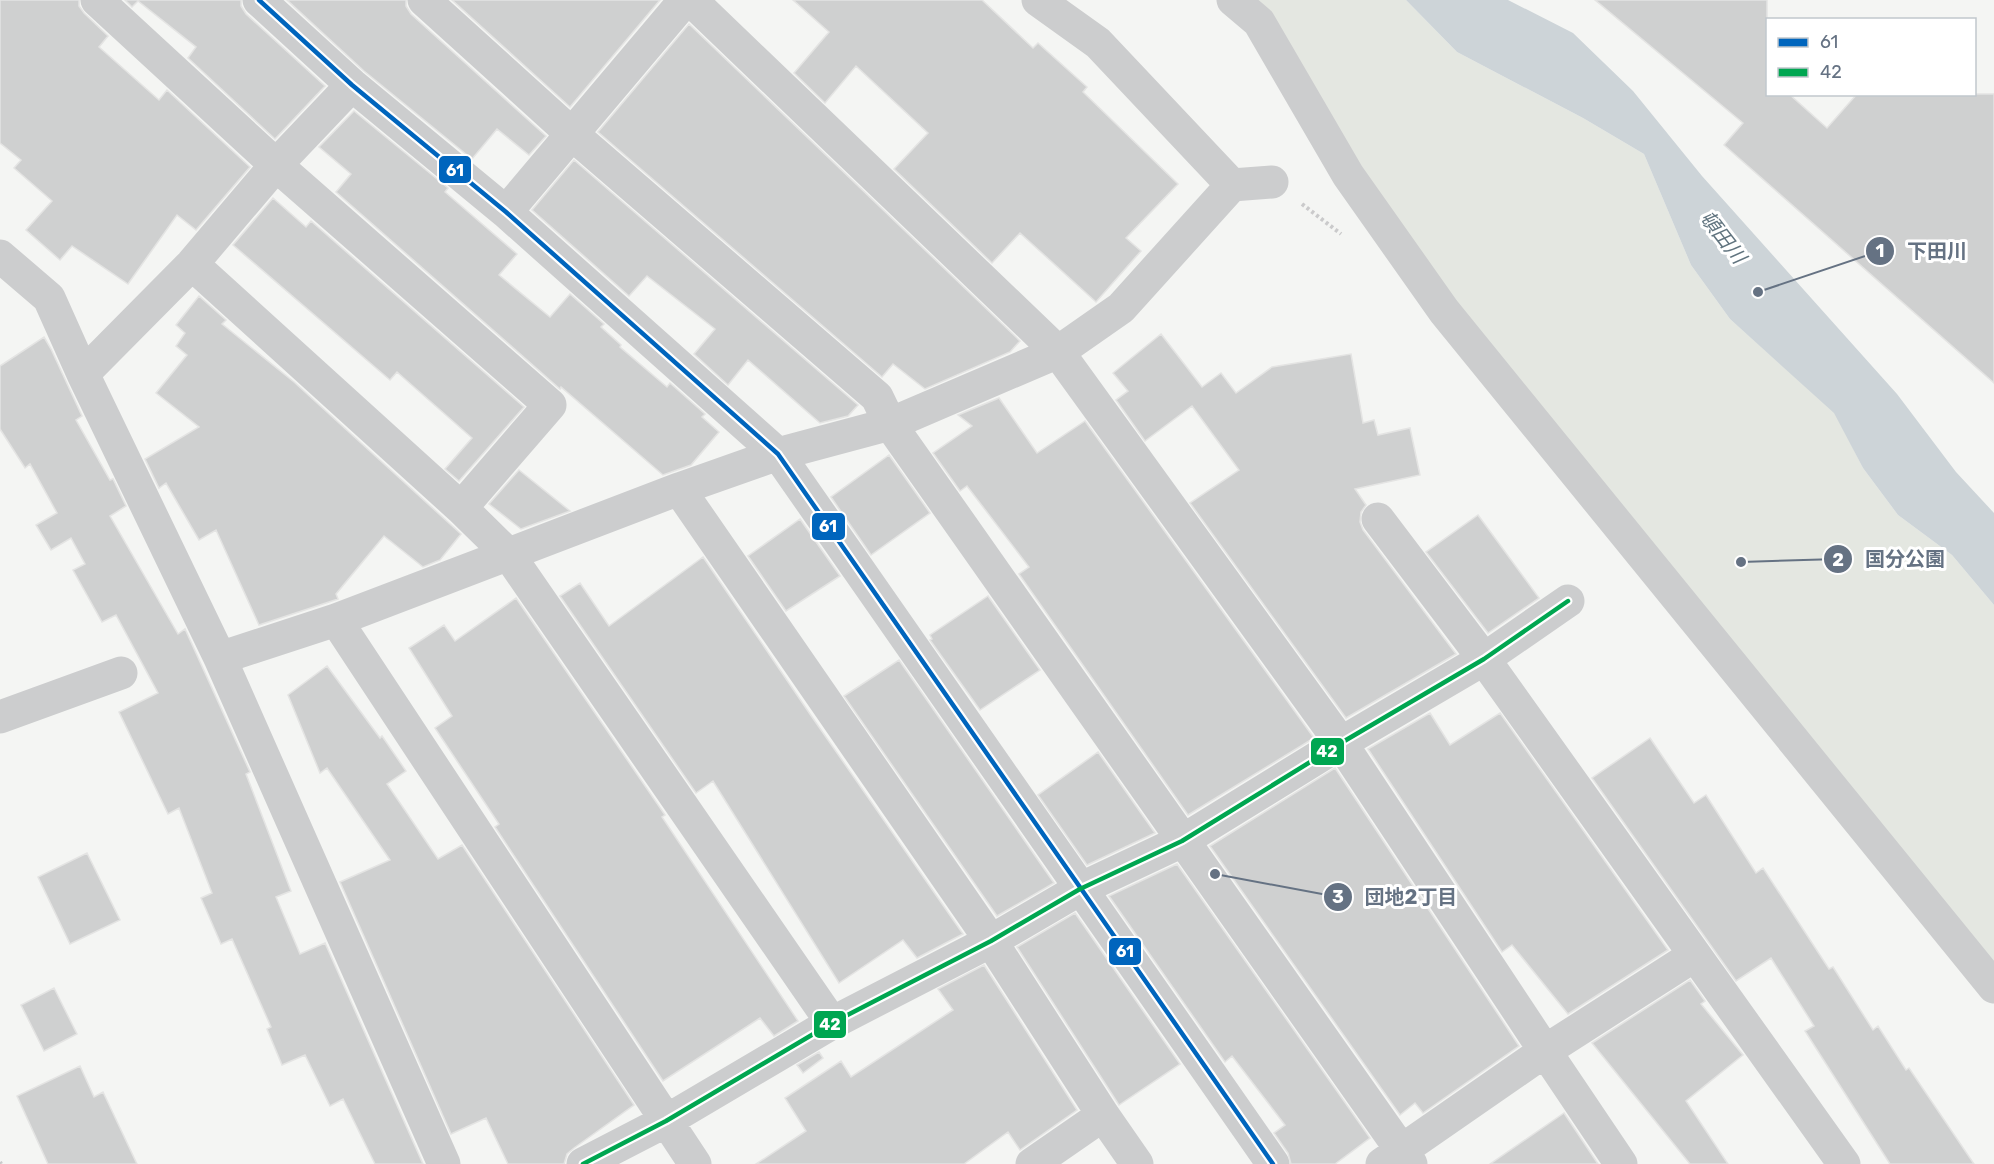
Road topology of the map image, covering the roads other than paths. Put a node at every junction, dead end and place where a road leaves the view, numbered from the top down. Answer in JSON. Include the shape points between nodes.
{"nodes":[{"id":1,"x":97,"y":0,"type":"edge"},
{"id":2,"x":259,"y":0,"type":"edge"},
{"id":3,"x":424,"y":0,"type":"edge"},
{"id":4,"x":685,"y":0,"type":"edge"},
{"id":5,"x":691,"y":0,"type":"edge"},
{"id":6,"x":1038,"y":0,"type":"edge"},
{"id":7,"x":1233,"y":0,"type":"edge"},
{"id":8,"x":352,"y":85,"type":"junction"},
{"id":9,"x":572,"y":134,"type":"junction"},
{"id":10,"x":276,"y":165,"type":"junction"},
{"id":11,"x":1272,"y":182,"type":"dead end"},
{"id":12,"x":1232,"y":185,"type":"junction"},
{"id":13,"x":506,"y":212,"type":"junction"},
{"id":14,"x":0,"y":256,"type":"edge"},
{"id":15,"x":192,"y":264,"type":"junction"},
{"id":16,"x":1058,"y":352,"type":"junction"},
{"id":17,"x":83,"y":374,"type":"junction"},
{"id":18,"x":890,"y":424,"type":"junction"},
{"id":19,"x":778,"y":454,"type":"junction"},
{"id":20,"x":680,"y":489,"type":"junction"},
{"id":21,"x":461,"y":508,"type":"junction"},
{"id":22,"x":1378,"y":519,"type":"dead end"},
{"id":23,"x":508,"y":555,"type":"junction"},
{"id":24,"x":1568,"y":601,"type":"dead end"},
{"id":25,"x":336,"y":620,"type":"junction"},
{"id":26,"x":220,"y":658,"type":"junction"},
{"id":27,"x":1484,"y":659,"type":"junction"},
{"id":28,"x":121,"y":673,"type":"dead end"},
{"id":29,"x":0,"y":717,"type":"edge"},
{"id":30,"x":1341,"y":743,"type":"junction"},
{"id":31,"x":1182,"y":841,"type":"junction"},
{"id":32,"x":1080,"y":889,"type":"junction"},
{"id":33,"x":991,"y":941,"type":"junction"},
{"id":34,"x":1695,"y":955,"type":"junction"},
{"id":35,"x":1994,"y":987,"type":"edge"},
{"id":36,"x":832,"y":1023,"type":"junction"},
{"id":37,"x":1545,"y":1052,"type":"junction"},
{"id":38,"x":1103,"y":1115,"type":"junction"},
{"id":39,"x":666,"y":1121,"type":"junction"},
{"id":40,"x":1398,"y":1160,"type":"edge"},
{"id":41,"x":444,"y":1164,"type":"edge"},
{"id":42,"x":583,"y":1164,"type":"edge"},
{"id":43,"x":695,"y":1164,"type":"edge"},
{"id":44,"x":1032,"y":1164,"type":"edge"},
{"id":45,"x":1137,"y":1164,"type":"edge"},
{"id":46,"x":1273,"y":1164,"type":"edge"},
{"id":47,"x":1621,"y":1164,"type":"edge"},
{"id":48,"x":1844,"y":1164,"type":"edge"}],
"edges":[{"from":1,"to":10,"type":"street"},
{"from":2,"to":8,"type":"street"},
{"from":3,"to":9,"type":"street"},
{"from":4,"to":9,"type":"street"},
{"from":5,"to":16,"type":"street"},
{"from":6,"to":12,"type":"street","via":[[1098,43]]},
{"from":7,"to":35,"type":"street","via":[[1258,22],[1348,175],[1444,311]]},
{"from":8,"to":10,"type":"street"},
{"from":8,"to":13,"type":"street"},
{"from":9,"to":13,"type":"street"},
{"from":9,"to":18,"type":"street","via":[[876,397]]},
{"from":10,"to":15,"type":"street"},
{"from":10,"to":21,"type":"street","via":[[550,405]]},
{"from":11,"to":12,"type":"street"},
{"from":12,"to":16,"type":"street","via":[[1121,308]]},
{"from":13,"to":19,"type":"street"},
{"from":14,"to":17,"type":"street","via":[[49,298]]},
{"from":15,"to":17,"type":"street"},
{"from":15,"to":21,"type":"street"},
{"from":16,"to":18,"type":"street"},
{"from":16,"to":30,"type":"street"},
{"from":17,"to":26,"type":"street"},
{"from":18,"to":19,"type":"street"},
{"from":18,"to":31,"type":"street"},
{"from":19,"to":20,"type":"street"},
{"from":19,"to":32,"type":"street"},
{"from":20,"to":23,"type":"street"},
{"from":20,"to":33,"type":"street"},
{"from":21,"to":23,"type":"street"},
{"from":22,"to":27,"type":"street"},
{"from":23,"to":25,"type":"street"},
{"from":23,"to":36,"type":"street"},
{"from":24,"to":27,"type":"street"},
{"from":25,"to":26,"type":"street"},
{"from":25,"to":39,"type":"street"},
{"from":26,"to":41,"type":"street"},
{"from":27,"to":30,"type":"street"},
{"from":27,"to":34,"type":"street"},
{"from":28,"to":29,"type":"street"},
{"from":30,"to":31,"type":"street"},
{"from":30,"to":37,"type":"street"},
{"from":31,"to":32,"type":"street"},
{"from":31,"to":40,"type":"street"},
{"from":32,"to":33,"type":"street"},
{"from":32,"to":46,"type":"street"},
{"from":33,"to":36,"type":"street"},
{"from":33,"to":38,"type":"street"},
{"from":34,"to":37,"type":"street"},
{"from":34,"to":48,"type":"street"},
{"from":36,"to":39,"type":"street"},
{"from":37,"to":40,"type":"street"},
{"from":37,"to":47,"type":"street"},
{"from":38,"to":44,"type":"street"},
{"from":38,"to":45,"type":"street"},
{"from":39,"to":42,"type":"street"},
{"from":39,"to":43,"type":"street"}]}
